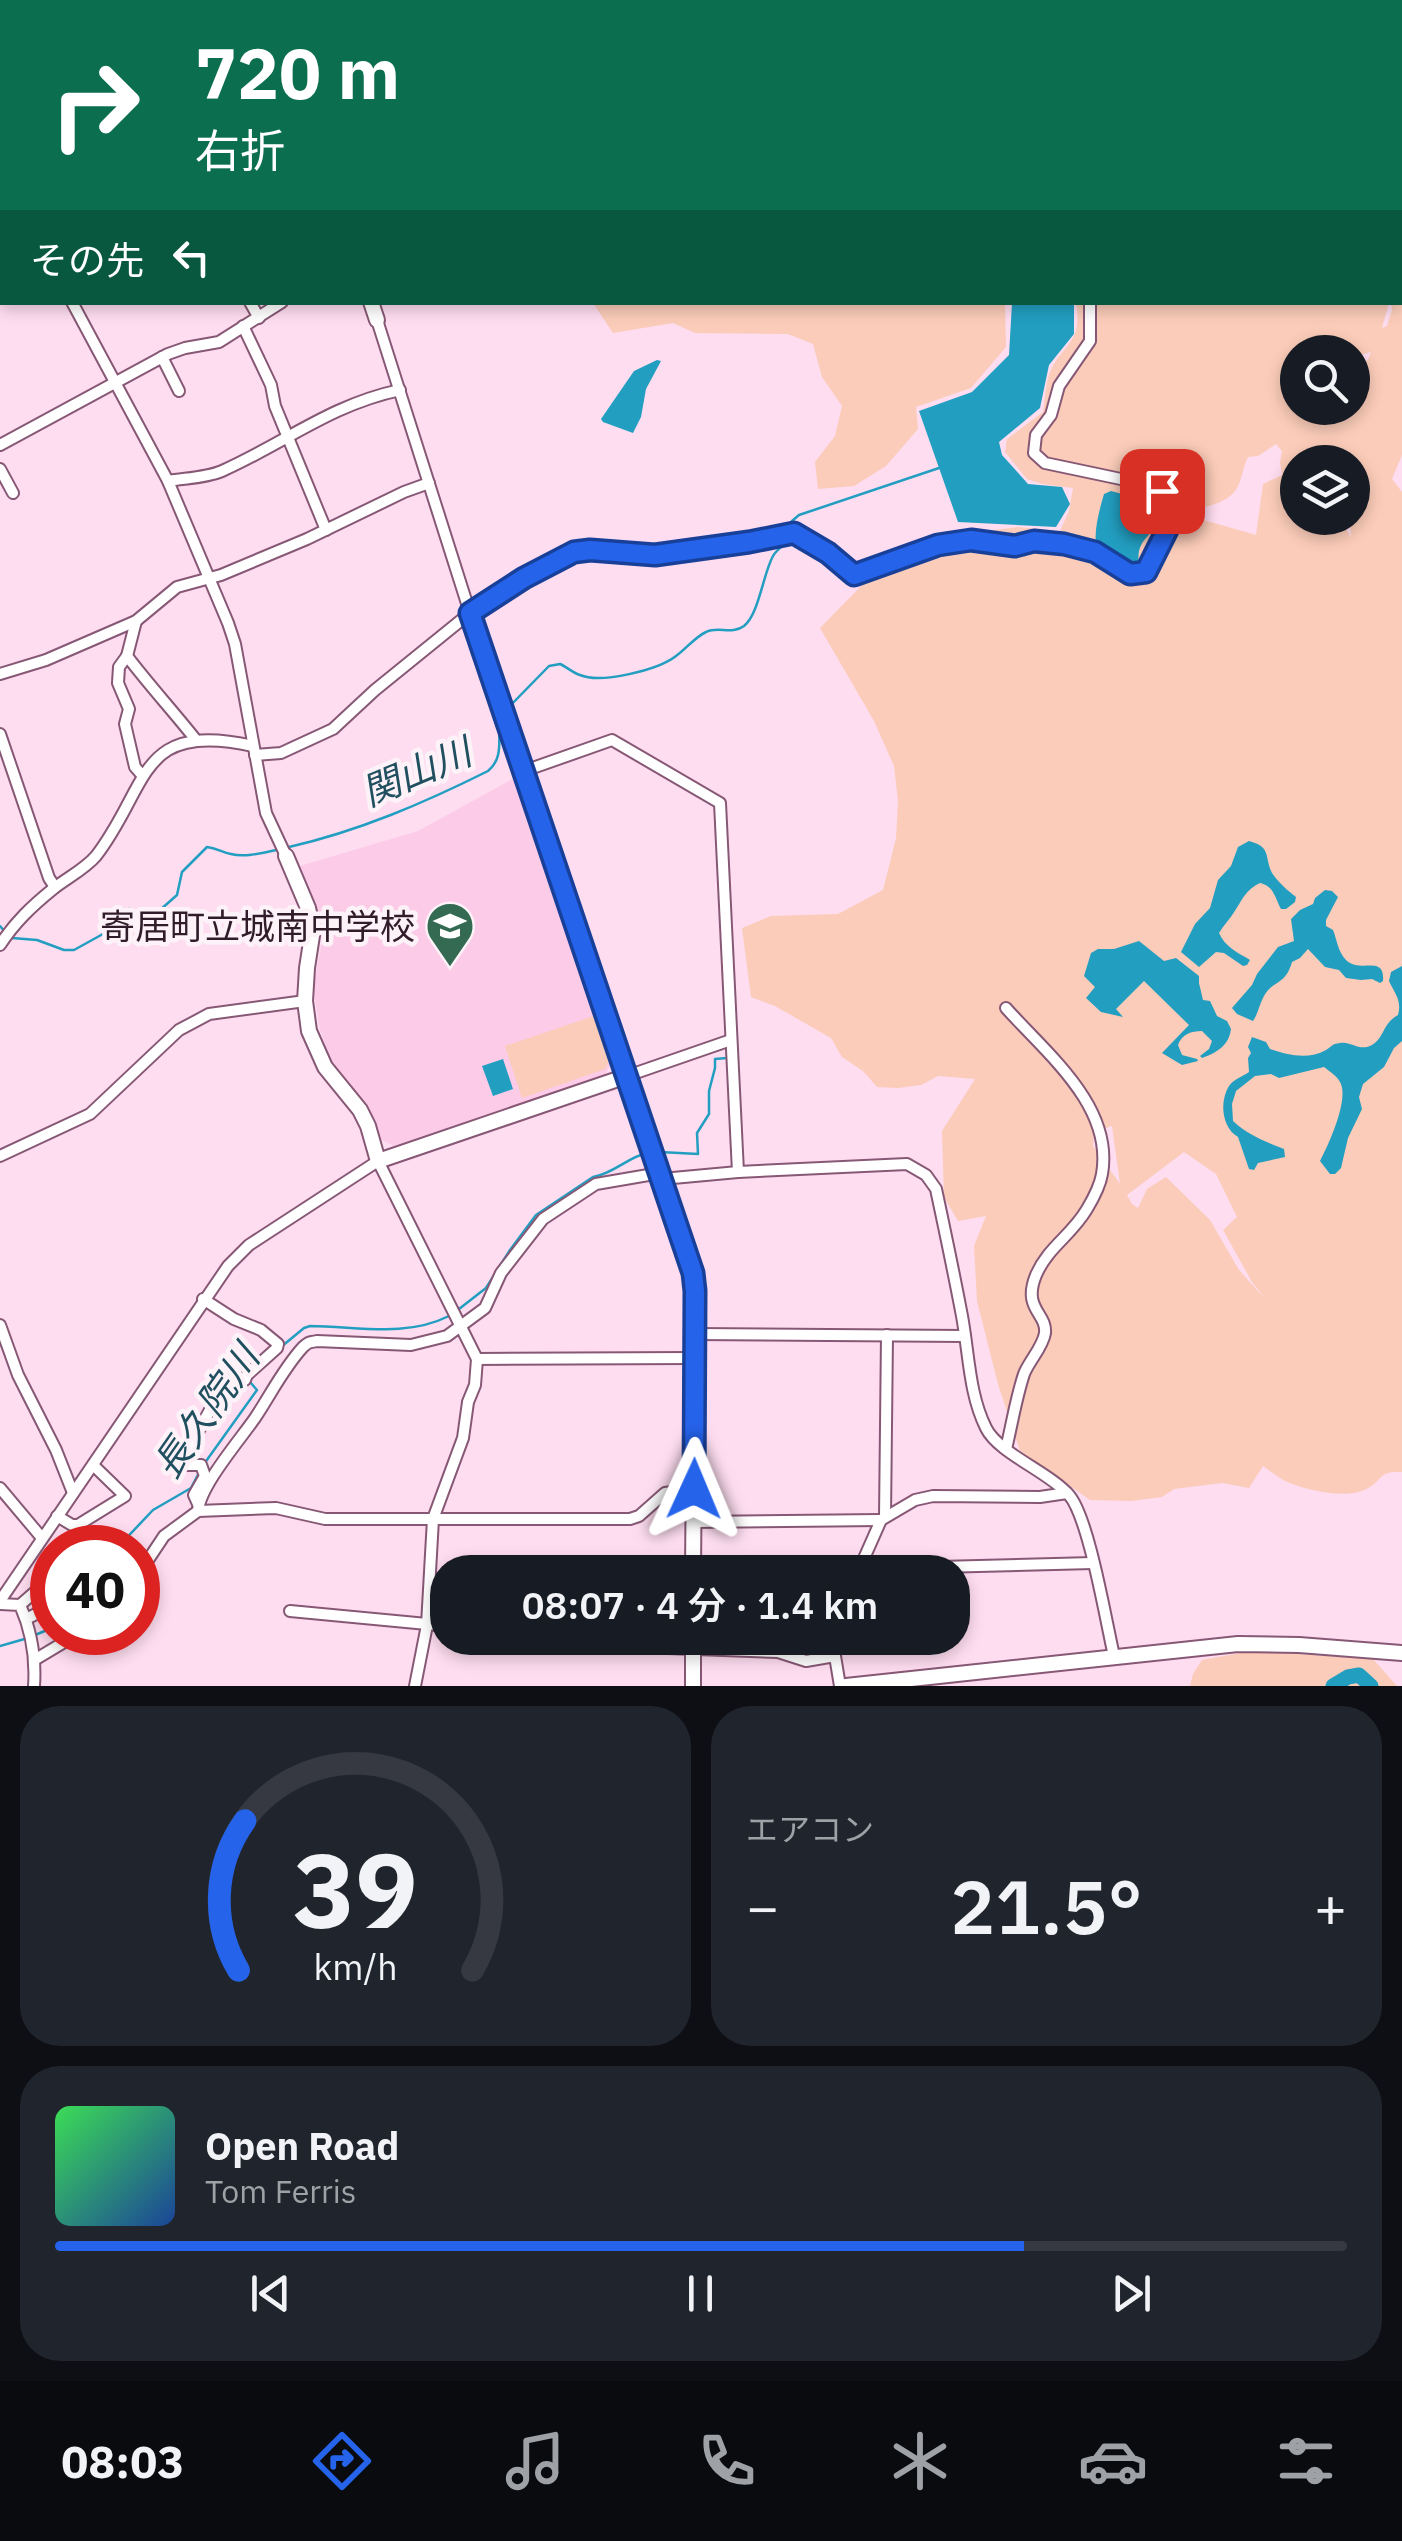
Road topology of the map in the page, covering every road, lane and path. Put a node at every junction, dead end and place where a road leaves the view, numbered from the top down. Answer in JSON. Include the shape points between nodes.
{"nodes":[{"id":1,"x":74,"y":305,"type":"edge"},
{"id":2,"x":252,"y":305,"type":"edge"},
{"id":3,"x":278,"y":305,"type":"edge"},
{"id":4,"x":373,"y":305,"type":"edge"},
{"id":5,"x":1090,"y":305,"type":"edge"},
{"id":6,"x":259,"y":318,"type":"junction"},
{"id":7,"x":376,"y":320,"type":"joint"},
{"id":8,"x":243,"y":326,"type":"junction"},
{"id":9,"x":162,"y":358,"type":"junction"},
{"id":10,"x":117,"y":383,"type":"junction"},
{"id":11,"x":400,"y":390,"type":"junction"},
{"id":12,"x":179,"y":391,"type":"dead end"},
{"id":13,"x":288,"y":435,"type":"junction"},
{"id":14,"x":0,"y":445,"type":"edge"},
{"id":15,"x":0,"y":469,"type":"edge"},
{"id":16,"x":168,"y":481,"type":"junction"},
{"id":17,"x":428,"y":483,"type":"junction"},
{"id":18,"x":6,"y":487,"type":"edge"},
{"id":19,"x":326,"y":530,"type":"junction"},
{"id":20,"x":210,"y":579,"type":"junction"},
{"id":21,"x":470,"y":613,"type":"junction"},
{"id":22,"x":136,"y":622,"type":"junction"},
{"id":23,"x":127,"y":656,"type":"junction"},
{"id":24,"x":0,"y":674,"type":"edge"},
{"id":25,"x":508,"y":723,"type":"joint"},
{"id":26,"x":0,"y":734,"type":"edge"},
{"id":27,"x":196,"y":740,"type":"junction"},
{"id":28,"x":254,"y":751,"type":"junction"},
{"id":29,"x":524,"y":770,"type":"junction"},
{"id":30,"x":142,"y":776,"type":"junction"},
{"id":31,"x":286,"y":856,"type":"joint"},
{"id":32,"x":55,"y":887,"type":"junction"},
{"id":33,"x":0,"y":945,"type":"edge"},
{"id":34,"x":305,"y":1001,"type":"junction"},
{"id":35,"x":1006,"y":1008,"type":"dead end"},
{"id":36,"x":730,"y":1040,"type":"junction"},
{"id":37,"x":628,"y":1076,"type":"junction"},
{"id":38,"x":0,"y":1156,"type":"edge"},
{"id":39,"x":378,"y":1161,"type":"junction"},
{"id":40,"x":738,"y":1172,"type":"junction"},
{"id":41,"x":661,"y":1176,"type":"junction"},
{"id":42,"x":204,"y":1299,"type":"junction"},
{"id":43,"x":0,"y":1324,"type":"edge"},
{"id":44,"x":462,"y":1327,"type":"junction"},
{"id":45,"x":695,"y":1334,"type":"junction"},
{"id":46,"x":887,"y":1335,"type":"junction"},
{"id":47,"x":965,"y":1336,"type":"junction"},
{"id":48,"x":476,"y":1358,"type":"junction"},
{"id":49,"x":695,"y":1358,"type":"junction"},
{"id":50,"x":1006,"y":1449,"type":"junction"},
{"id":51,"x":92,"y":1465,"type":"junction"},
{"id":52,"x":0,"y":1488,"type":"edge"},
{"id":53,"x":694,"y":1489,"type":"junction"},
{"id":54,"x":1068,"y":1493,"type":"junction"},
{"id":55,"x":73,"y":1494,"type":"junction"},
{"id":56,"x":198,"y":1508,"type":"junction"},
{"id":57,"x":56,"y":1516,"type":"junction"},
{"id":58,"x":433,"y":1519,"type":"junction"},
{"id":59,"x":883,"y":1519,"type":"junction"},
{"id":60,"x":693,"y":1522,"type":"junction"},
{"id":61,"x":31,"y":1525,"type":"edge"},
{"id":62,"x":50,"y":1525,"type":"edge"},
{"id":63,"x":160,"y":1542,"type":"edge"},
{"id":64,"x":693,"y":1555,"type":"edge"},
{"id":65,"x":866,"y":1555,"type":"edge"},
{"id":66,"x":30,"y":1556,"type":"edge"},
{"id":67,"x":1093,"y":1564,"type":"junction"},
{"id":68,"x":970,"y":1567,"type":"edge"},
{"id":69,"x":30,"y":1597,"type":"edge"},
{"id":70,"x":0,"y":1602,"type":"edge"},
{"id":71,"x":20,"y":1606,"type":"junction"},
{"id":72,"x":290,"y":1611,"type":"dead end"},
{"id":73,"x":427,"y":1625,"type":"junction"},
{"id":74,"x":430,"y":1625,"type":"edge"},
{"id":75,"x":29,"y":1631,"type":"joint"},
{"id":76,"x":1402,"y":1652,"type":"edge"},
{"id":77,"x":43,"y":1655,"type":"edge"},
{"id":78,"x":693,"y":1655,"type":"edge"},
{"id":79,"x":788,"y":1655,"type":"edge"},
{"id":80,"x":835,"y":1656,"type":"joint"},
{"id":81,"x":1114,"y":1656,"type":"junction"},
{"id":82,"x":36,"y":1659,"type":"junction"},
{"id":83,"x":34,"y":1686,"type":"edge"},
{"id":84,"x":415,"y":1686,"type":"edge"},
{"id":85,"x":693,"y":1686,"type":"edge"},
{"id":86,"x":842,"y":1686,"type":"edge"}],
"edges":[{"from":1,"to":10,"type":"street"},
{"from":2,"to":6,"type":"street"},
{"from":3,"to":6,"type":"street"},
{"from":4,"to":7,"type":"street"},
{"from":5,"to":21,"type":"street","via":[[1090,342],[1059,386],[1034,453],[1045,463],[1154,486],[1167,496],[1173,518],[1146,572],[1130,574],[1095,552],[1064,544],[971,540],[854,575],[794,533],[655,555],[574,552]]},
{"from":6,"to":8,"type":"street"},
{"from":7,"to":11,"type":"street"},
{"from":8,"to":9,"type":"street","via":[[219,342]]},
{"from":8,"to":13,"type":"street"},
{"from":9,"to":10,"type":"street"},
{"from":9,"to":12,"type":"street"},
{"from":10,"to":14,"type":"street"},
{"from":10,"to":16,"type":"street"},
{"from":11,"to":13,"type":"street","via":[[366,398]]},
{"from":11,"to":17,"type":"street"},
{"from":13,"to":16,"type":"street","via":[[218,473]]},
{"from":13,"to":19,"type":"street"},
{"from":15,"to":18,"type":"street"},
{"from":16,"to":20,"type":"street"},
{"from":17,"to":19,"type":"street"},
{"from":17,"to":21,"type":"street"},
{"from":19,"to":20,"type":"street"},
{"from":20,"to":22,"type":"street","via":[[177,586]]},
{"from":20,"to":28,"type":"street","via":[[235,644]]},
{"from":21,"to":25,"type":"street"},
{"from":21,"to":28,"type":"street","via":[[333,729],[281,753]]},
{"from":22,"to":23,"type":"street"},
{"from":22,"to":24,"type":"street"},
{"from":23,"to":27,"type":"street"},
{"from":23,"to":30,"type":"street","via":[[118,683]]},
{"from":25,"to":29,"type":"street"},
{"from":26,"to":32,"type":"street"},
{"from":27,"to":28,"type":"street","via":[[227,740]]},
{"from":27,"to":30,"type":"street","via":[[154,759]]},
{"from":28,"to":31,"type":"street","via":[[266,814]]},
{"from":29,"to":36,"type":"street","via":[[612,740],[720,803]]},
{"from":29,"to":37,"type":"street"},
{"from":30,"to":32,"type":"street","via":[[94,859]]},
{"from":31,"to":34,"type":"street","via":[[313,929]]},
{"from":32,"to":33,"type":"street"},
{"from":34,"to":38,"type":"street","via":[[197,1019],[90,1114]]},
{"from":34,"to":39,"type":"street","via":[[324,1067],[360,1110]]},
{"from":35,"to":50,"type":"street","via":[[1090,1106],[1103,1160],[1088,1207],[1047,1254],[1034,1280],[1032,1299],[1045,1332],[1025,1373]]},
{"from":36,"to":37,"type":"street"},
{"from":36,"to":40,"type":"street"},
{"from":37,"to":39,"type":"street"},
{"from":37,"to":41,"type":"street"},
{"from":39,"to":42,"type":"street","via":[[248,1245]]},
{"from":39,"to":44,"type":"street"},
{"from":40,"to":41,"type":"street"},
{"from":40,"to":47,"type":"street","via":[[907,1164],[926,1175],[936,1188]]},
{"from":41,"to":44,"type":"street","via":[[596,1184],[542,1219],[500,1273],[485,1308]]},
{"from":41,"to":45,"type":"street","via":[[693,1273]]},
{"from":42,"to":51,"type":"street"},
{"from":42,"to":56,"type":"street","via":[[278,1344],[246,1380],[227,1381],[184,1456],[204,1476],[194,1495]]},
{"from":43,"to":55,"type":"street"},
{"from":44,"to":48,"type":"street"},
{"from":44,"to":56,"type":"street","via":[[411,1345],[306,1344],[271,1388]]},
{"from":45,"to":46,"type":"street"},
{"from":45,"to":49,"type":"street"},
{"from":46,"to":47,"type":"street"},
{"from":46,"to":59,"type":"street"},
{"from":47,"to":50,"type":"street","via":[[973,1394],[989,1434]]},
{"from":48,"to":49,"type":"street"},
{"from":48,"to":58,"type":"street","via":[[463,1438]]},
{"from":49,"to":53,"type":"street"},
{"from":50,"to":54,"type":"street"},
{"from":51,"to":55,"type":"street"},
{"from":51,"to":57,"type":"street","via":[[125,1496],[78,1524]]},
{"from":52,"to":61,"type":"street"},
{"from":53,"to":58,"type":"street","via":[[658,1497],[630,1519]]},
{"from":53,"to":60,"type":"street"},
{"from":54,"to":59,"type":"street","via":[[933,1496]]},
{"from":54,"to":67,"type":"street","via":[[1080,1512]]},
{"from":55,"to":57,"type":"street"},
{"from":56,"to":58,"type":"street","via":[[276,1508],[325,1520]]},
{"from":56,"to":63,"type":"street"},
{"from":57,"to":62,"type":"street"},
{"from":58,"to":73,"type":"street"},
{"from":59,"to":60,"type":"street"},
{"from":59,"to":65,"type":"street"},
{"from":60,"to":64,"type":"street"},
{"from":66,"to":70,"type":"street"},
{"from":67,"to":68,"type":"street"},
{"from":67,"to":81,"type":"street"},
{"from":69,"to":71,"type":"street"},
{"from":70,"to":71,"type":"street"},
{"from":71,"to":75,"type":"street"},
{"from":72,"to":73,"type":"street"},
{"from":73,"to":74,"type":"street"},
{"from":73,"to":84,"type":"street"},
{"from":75,"to":82,"type":"street"},
{"from":76,"to":81,"type":"street","via":[[1266,1643]]},
{"from":77,"to":82,"type":"street"},
{"from":78,"to":85,"type":"street"},
{"from":79,"to":80,"type":"street"},
{"from":80,"to":86,"type":"street"},
{"from":81,"to":86,"type":"street"},
{"from":82,"to":83,"type":"street"}]}
